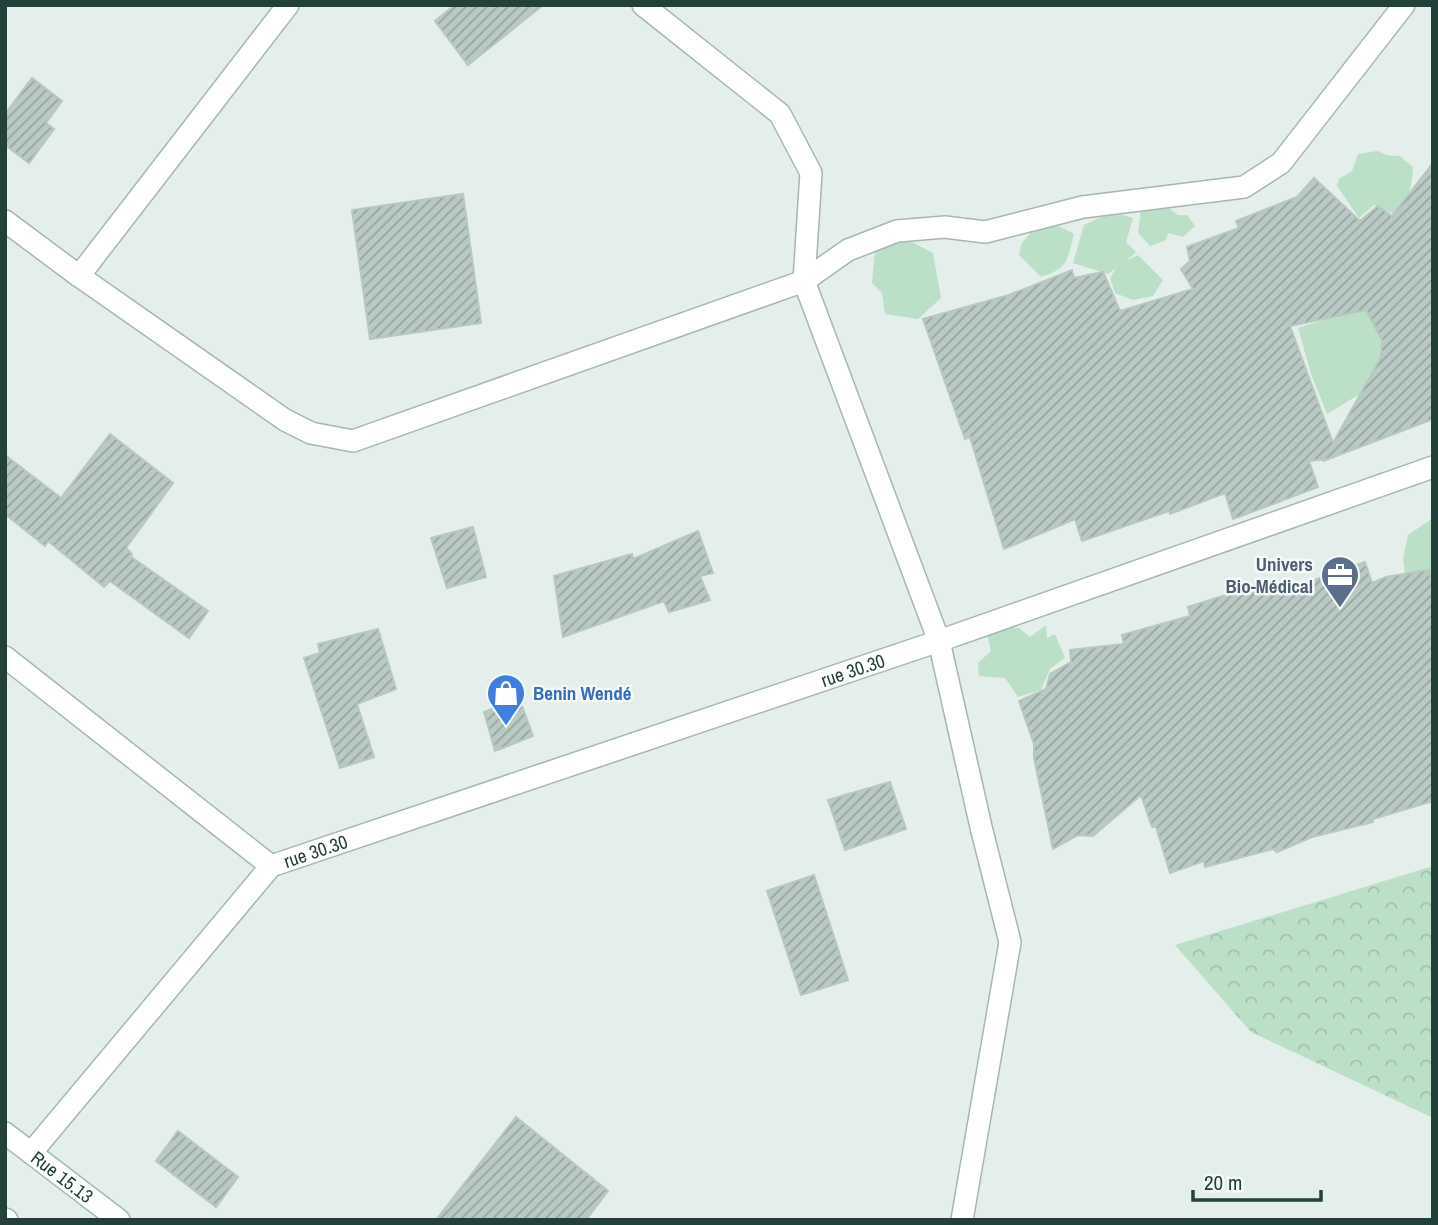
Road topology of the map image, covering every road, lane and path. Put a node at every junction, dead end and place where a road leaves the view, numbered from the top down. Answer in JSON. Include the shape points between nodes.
{"nodes":[{"id":1,"x":288,"y":5,"type":"edge"},
{"id":2,"x":643,"y":5,"type":"edge"},
{"id":3,"x":1404,"y":5,"type":"edge"},
{"id":4,"x":5,"y":221,"type":"edge"},
{"id":5,"x":79,"y":276,"type":"junction"},
{"id":6,"x":804,"y":281,"type":"junction"},
{"id":7,"x":1433,"y":467,"type":"edge"},
{"id":8,"x":939,"y":641,"type":"junction"},
{"id":9,"x":5,"y":657,"type":"edge"},
{"id":10,"x":271,"y":866,"type":"junction"},
{"id":11,"x":5,"y":1133,"type":"edge"},
{"id":12,"x":31,"y":1153,"type":"junction"},
{"id":13,"x":119,"y":1220,"type":"edge"},
{"id":14,"x":962,"y":1220,"type":"edge"}],
"edges":[{"from":1,"to":5,"type":"street"},
{"from":2,"to":6,"type":"street","via":[[780,114],[811,173]]},
{"from":3,"to":6,"type":"street","via":[[1281,163],[1244,187],[1083,207],[985,232],[945,227],[897,230],[848,250]]},
{"from":4,"to":5,"type":"street"},
{"from":5,"to":6,"type":"street","via":[[285,420],[312,433],[353,441]]},
{"from":6,"to":8,"type":"street"},
{"from":7,"to":8,"type":"street","name":"rue 30.30"},
{"from":8,"to":10,"type":"street","name":"rue 30.30"},
{"from":8,"to":14,"type":"street","via":[[1010,942]]},
{"from":9,"to":10,"type":"street"},
{"from":10,"to":12,"type":"street"},
{"from":11,"to":12,"type":"street","name":"Rue 15.13"},
{"from":12,"to":13,"type":"street","name":"Rue 15.13"}]}
